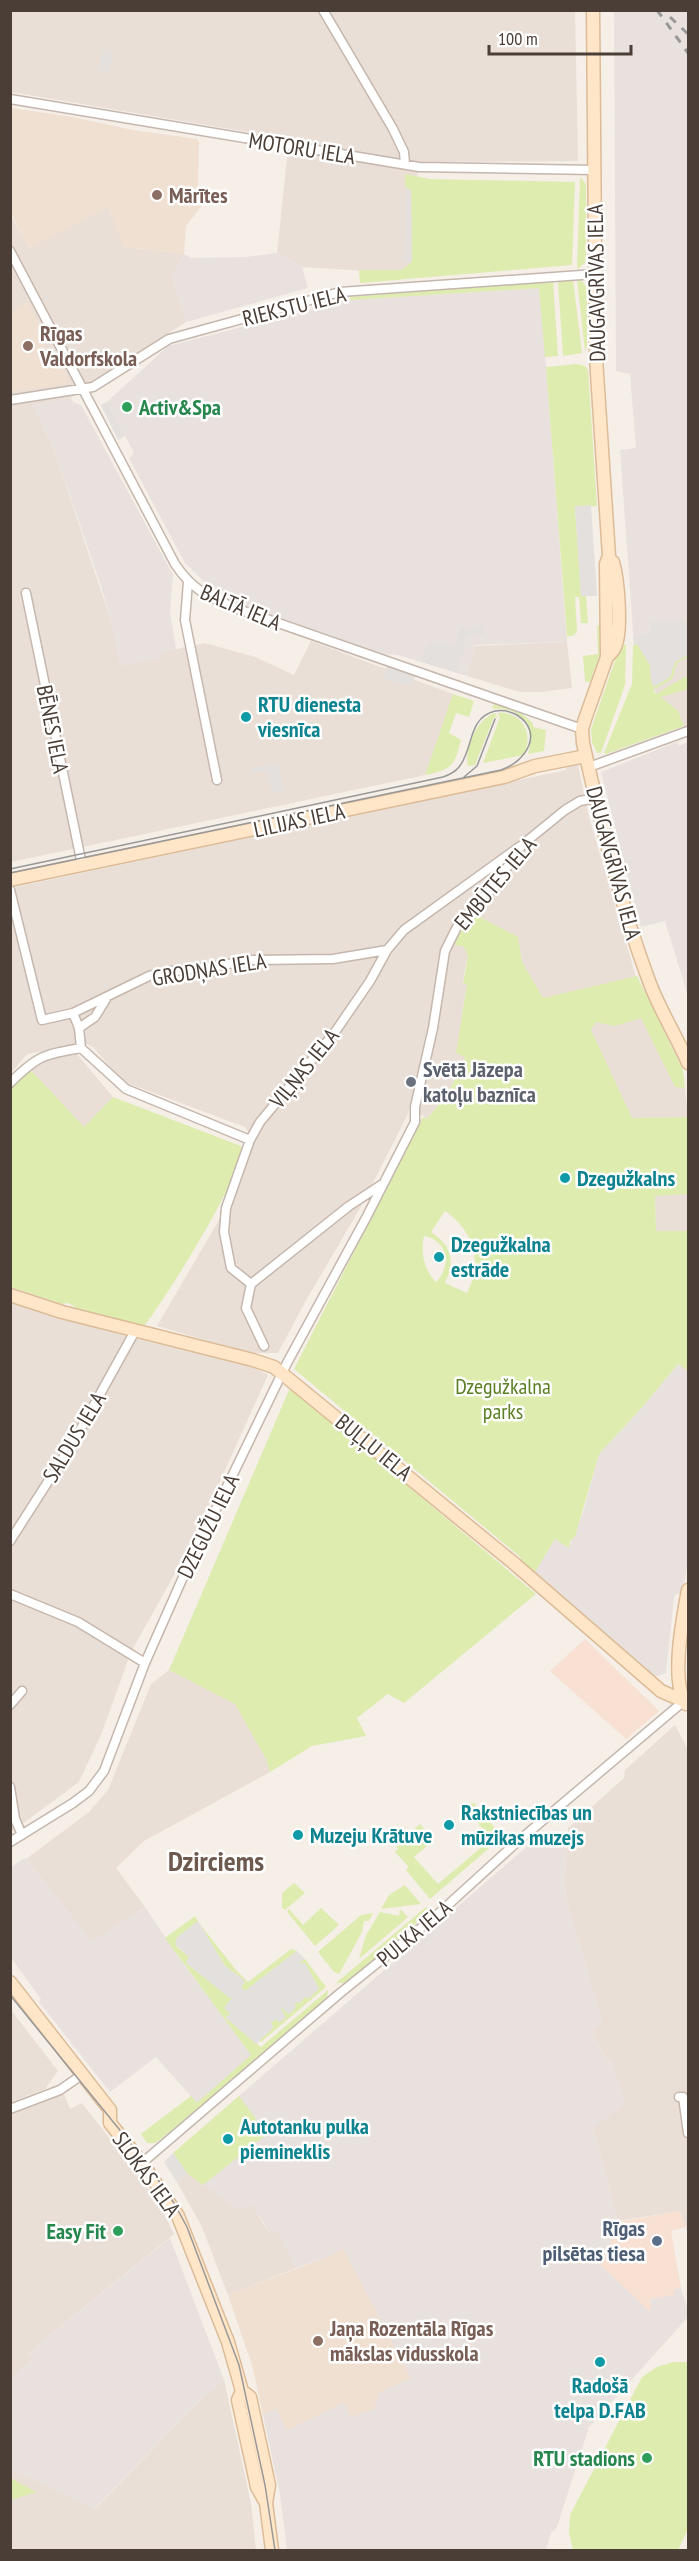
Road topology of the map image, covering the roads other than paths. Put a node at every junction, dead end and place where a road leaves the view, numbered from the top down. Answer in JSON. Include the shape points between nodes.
{"nodes":[{"id":1,"x":323,"y":10,"type":"edge"},
{"id":2,"x":593,"y":10,"type":"edge"},
{"id":3,"x":10,"y":99,"type":"edge"},
{"id":4,"x":405,"y":164,"type":"junction"},
{"id":5,"x":595,"y":170,"type":"junction"},
{"id":6,"x":10,"y":251,"type":"edge"},
{"id":7,"x":13,"y":261,"type":"edge"},
{"id":8,"x":595,"y":274,"type":"junction"},
{"id":9,"x":84,"y":389,"type":"junction"},
{"id":10,"x":10,"y":400,"type":"edge"},
{"id":11,"x":188,"y":582,"type":"junction"},
{"id":12,"x":26,"y":593,"type":"dead end"},
{"id":13,"x":582,"y":729,"type":"junction"},
{"id":14,"x":688,"y":731,"type":"edge"},
{"id":15,"x":587,"y":761,"type":"junction"},
{"id":16,"x":217,"y":780,"type":"dead end"},
{"id":17,"x":596,"y":798,"type":"junction"},
{"id":18,"x":522,"y":845,"type":"junction"},
{"id":19,"x":82,"y":865,"type":"junction"},
{"id":20,"x":10,"y":880,"type":"edge"},
{"id":21,"x":10,"y":890,"type":"edge"},
{"id":22,"x":387,"y":950,"type":"junction"},
{"id":23,"x":106,"y":998,"type":"junction"},
{"id":24,"x":73,"y":1013,"type":"junction"},
{"id":25,"x":79,"y":1028,"type":"junction"},
{"id":26,"x":81,"y":1048,"type":"junction"},
{"id":27,"x":688,"y":1063,"type":"edge"},
{"id":28,"x":10,"y":1083,"type":"edge"},
{"id":29,"x":250,"y":1140,"type":"junction"},
{"id":30,"x":384,"y":1183,"type":"junction"},
{"id":31,"x":251,"y":1284,"type":"junction"},
{"id":32,"x":10,"y":1295,"type":"edge"},
{"id":33,"x":135,"y":1331,"type":"junction"},
{"id":34,"x":264,"y":1346,"type":"dead end"},
{"id":35,"x":282,"y":1374,"type":"junction"},
{"id":36,"x":10,"y":1541,"type":"edge"},
{"id":37,"x":688,"y":1590,"type":"edge"},
{"id":38,"x":10,"y":1594,"type":"edge"},
{"id":39,"x":144,"y":1664,"type":"junction"},
{"id":40,"x":22,"y":1691,"type":"dead end"},
{"id":41,"x":686,"y":1704,"type":"edge"},
{"id":42,"x":10,"y":1705,"type":"edge"},
{"id":43,"x":10,"y":1787,"type":"edge"},
{"id":44,"x":22,"y":1835,"type":"junction"},
{"id":45,"x":10,"y":1842,"type":"edge"},
{"id":46,"x":10,"y":1982,"type":"edge"},
{"id":47,"x":83,"y":2074,"type":"junction"},
{"id":48,"x":679,"y":2097,"type":"dead end"},
{"id":49,"x":10,"y":2109,"type":"edge"},
{"id":50,"x":688,"y":2133,"type":"edge"},
{"id":51,"x":142,"y":2163,"type":"junction"},
{"id":52,"x":272,"y":2550,"type":"edge"}],
"edges":[{"from":1,"to":4,"type":"street","via":[[393,129]]},
{"from":2,"to":5,"type":"street","name":"DAUGAVGRĪVAS IELA"},
{"from":3,"to":4,"type":"street","name":"MOTORU IELA"},
{"from":4,"to":5,"type":"street","name":"MOTORU IELA","via":[[463,169]]},
{"from":5,"to":8,"type":"street","name":"DAUGAVGRĪVAS IELA"},
{"from":6,"to":7,"type":"street","name":"BALTĀ IELA"},
{"from":7,"to":9,"type":"street","name":"BALTĀ IELA"},
{"from":8,"to":9,"type":"street","name":"RIEKSTU IELA","via":[[340,292],[169,339],[101,384]]},
{"from":8,"to":13,"type":"street","name":"DAUGAVGRĪVAS IELA","via":[[597,381],[618,631]]},
{"from":9,"to":10,"type":"street","name":"RIEKSTU IELA"},
{"from":9,"to":11,"type":"street","name":"BALTĀ IELA"},
{"from":11,"to":13,"type":"street","name":"BALTĀ IELA","via":[[207,596]]},
{"from":11,"to":16,"type":"street","via":[[184,620]]},
{"from":12,"to":19,"type":"street","name":"BĒNES IELA"},
{"from":13,"to":15,"type":"street","name":"DAUGAVGRĪVAS IELA"},
{"from":14,"to":15,"type":"street"},
{"from":15,"to":17,"type":"street","name":"DAUGAVGRĪVAS IELA"},
{"from":15,"to":19,"type":"street","name":"LILIJAS IELA","via":[[535,766],[504,777]]},
{"from":17,"to":18,"type":"street","name":"EMBŪTES IELA","via":[[565,810]]},
{"from":17,"to":27,"type":"street","name":"DAUGAVGRĪVAS IELA","via":[[645,970]]},
{"from":18,"to":22,"type":"street","name":"VIĻŅAS IELA","via":[[424,914]]},
{"from":18,"to":30,"type":"street","name":"EMBŪTES IELA","via":[[496,884],[451,937],[414,1122]]},
{"from":19,"to":20,"type":"street","name":"LILIJAS IELA"},
{"from":21,"to":24,"type":"street","via":[[42,1020]]},
{"from":22,"to":23,"type":"street","name":"GRODŅAS IELA","via":[[333,959],[251,960],[163,972]]},
{"from":22,"to":29,"type":"street","name":"VIĻŅAS IELA","via":[[335,1032],[271,1108]]},
{"from":23,"to":24,"type":"street"},
{"from":23,"to":25,"type":"street","name":"GRODŅAS IELA","via":[[95,1017]]},
{"from":24,"to":25,"type":"street"},
{"from":25,"to":26,"type":"street"},
{"from":26,"to":28,"type":"street","via":[[42,1056]]},
{"from":26,"to":29,"type":"street","via":[[126,1089]]},
{"from":29,"to":31,"type":"street","name":"VIĻŅAS IELA","via":[[226,1208],[224,1232],[231,1268]]},
{"from":30,"to":31,"type":"street"},
{"from":30,"to":35,"type":"street","name":"DZEGUŽU IELA"},
{"from":31,"to":34,"type":"street","via":[[246,1308]]},
{"from":32,"to":33,"type":"street","name":"BUĻĻU IELA"},
{"from":33,"to":35,"type":"street","name":"BUĻĻU IELA","via":[[253,1360]]},
{"from":33,"to":36,"type":"street","name":"SALDUS IELA","via":[[74,1441]]},
{"from":35,"to":39,"type":"street","name":"DZEGUŽU IELA"},
{"from":35,"to":41,"type":"street","name":"BUĻĻU IELA","via":[[516,1565],[651,1684]]},
{"from":37,"to":41,"type":"street","via":[[679,1680]]},
{"from":38,"to":39,"type":"street","via":[[78,1622]]},
{"from":39,"to":44,"type":"street","name":"DZEGUŽU IELA","via":[[97,1781],[73,1803]]},
{"from":40,"to":42,"type":"street"},
{"from":41,"to":51,"type":"street","name":"PULKA IELA"},
{"from":43,"to":44,"type":"street"},
{"from":44,"to":45,"type":"street","name":"DZEGUŽU IELA"},
{"from":46,"to":47,"type":"street","name":"SLOKAS IELA"},
{"from":47,"to":49,"type":"street","via":[[60,2090]]},
{"from":47,"to":51,"type":"street","name":"SLOKAS IELA","via":[[110,2110],[110,2123]]},
{"from":48,"to":50,"type":"street","via":[[683,2097]]},
{"from":51,"to":52,"type":"street","name":"SLOKAS IELA","via":[[185,2228],[242,2391],[250,2397],[269,2485],[266,2503]]}]}
